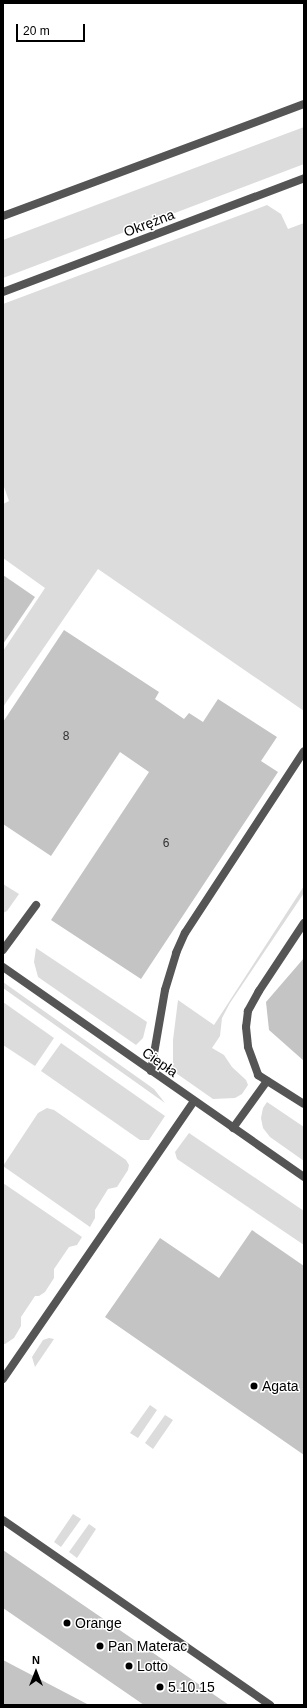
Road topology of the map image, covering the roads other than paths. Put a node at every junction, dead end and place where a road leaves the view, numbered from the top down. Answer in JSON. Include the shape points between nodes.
{"nodes":[{"id":1,"x":304,"y":104,"type":"edge"},
{"id":2,"x":304,"y":178,"type":"edge"},
{"id":3,"x":3,"y":216,"type":"edge"},
{"id":4,"x":3,"y":292,"type":"edge"},
{"id":5,"x":304,"y":751,"type":"edge"},
{"id":6,"x":36,"y":905,"type":"dead end"},
{"id":7,"x":304,"y":923,"type":"edge"},
{"id":8,"x":3,"y":950,"type":"edge"},
{"id":9,"x":3,"y":967,"type":"edge"},
{"id":10,"x":151,"y":1072,"type":"junction"},
{"id":11,"x":267,"y":1082,"type":"junction"},
{"id":12,"x":194,"y":1101,"type":"junction"},
{"id":13,"x":304,"y":1104,"type":"edge"},
{"id":14,"x":233,"y":1128,"type":"junction"},
{"id":15,"x":304,"y":1177,"type":"edge"},
{"id":16,"x":3,"y":1379,"type":"edge"},
{"id":17,"x":3,"y":1520,"type":"edge"},
{"id":18,"x":270,"y":1705,"type":"edge"}],
"edges":[{"from":1,"to":3,"type":"street"},
{"from":2,"to":4,"type":"street","name":"Okrężna"},
{"from":5,"to":10,"type":"street","via":[[185,933],[170,968]]},
{"from":6,"to":8,"type":"street"},
{"from":7,"to":11,"type":"street","via":[[248,1012],[248,1047],[258,1075]]},
{"from":9,"to":10,"type":"street","name":"Ciepła"},
{"from":10,"to":12,"type":"street","name":"Ciepła"},
{"from":11,"to":13,"type":"street"},
{"from":11,"to":14,"type":"street"},
{"from":12,"to":14,"type":"street","name":"Ciepła"},
{"from":12,"to":16,"type":"street"},
{"from":14,"to":15,"type":"street","name":"Ciepła"},
{"from":17,"to":18,"type":"street"}]}
